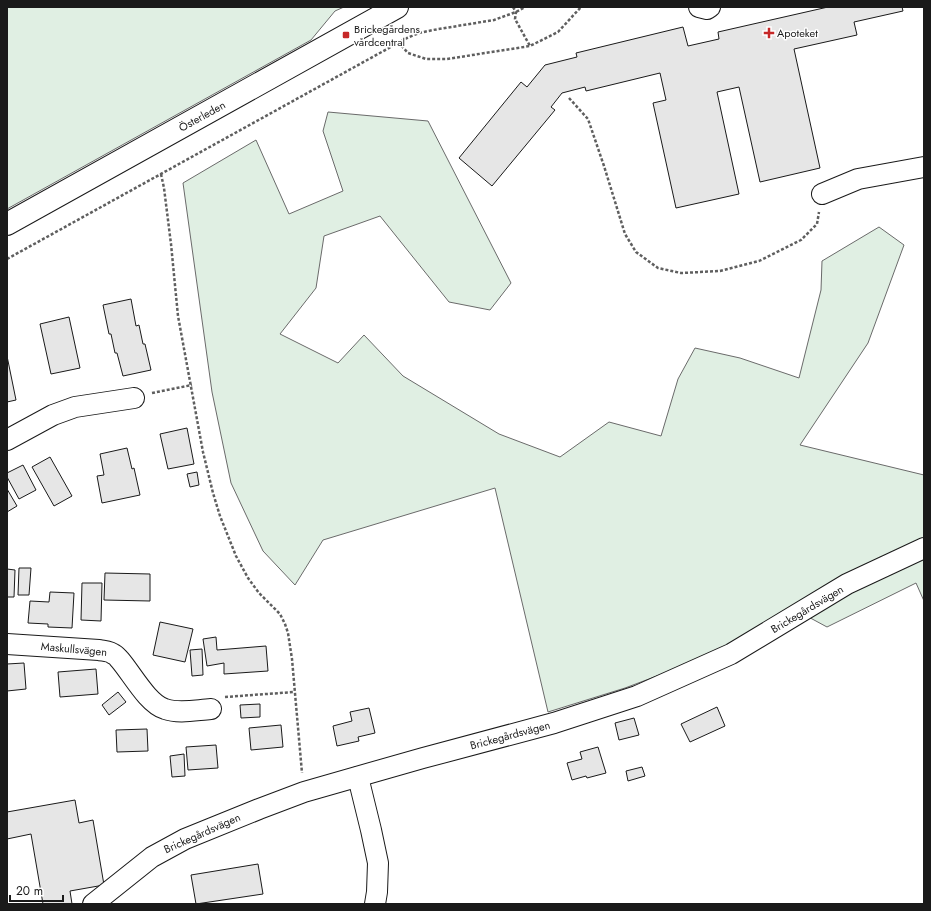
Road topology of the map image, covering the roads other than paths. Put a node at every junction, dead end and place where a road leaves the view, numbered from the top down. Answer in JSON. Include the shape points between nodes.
{"nodes":[{"id":1,"x":396,"y":7,"type":"edge"},
{"id":2,"x":699,"y":7,"type":"edge"},
{"id":3,"x":710,"y":7,"type":"edge"},
{"id":4,"x":924,"y":167,"type":"edge"},
{"id":5,"x":822,"y":194,"type":"road end"},
{"id":6,"x":7,"y":224,"type":"edge"},
{"id":7,"x":134,"y":398,"type":"road end"},
{"id":8,"x":7,"y":440,"type":"edge"},
{"id":9,"x":924,"y":548,"type":"edge"},
{"id":10,"x":7,"y":644,"type":"edge"},
{"id":11,"x":211,"y":709,"type":"road end"},
{"id":12,"x":358,"y":777,"type":"junction"},
{"id":13,"x":93,"y":904,"type":"edge"},
{"id":14,"x":375,"y":904,"type":"edge"}],
"edges":[{"from":1,"to":6,"type":"main road","name":"Österleden"},
{"from":2,"to":3,"type":"street"},
{"from":4,"to":5,"type":"street","via":[[858,179]]},
{"from":7,"to":8,"type":"street","via":[[75,407],[52,415]]},
{"from":9,"to":12,"type":"street","name":"Brickegårdsvägen","via":[[847,584],[731,654],[637,696],[554,723]]},
{"from":10,"to":11,"type":"street","name":"Maskullsvägen","via":[[113,653],[157,706],[170,711]]},
{"from":12,"to":13,"type":"street","name":"Brickegårdsvägen","via":[[304,792],[185,839],[152,857]]},
{"from":12,"to":14,"type":"street","via":[[378,863]]}]}
